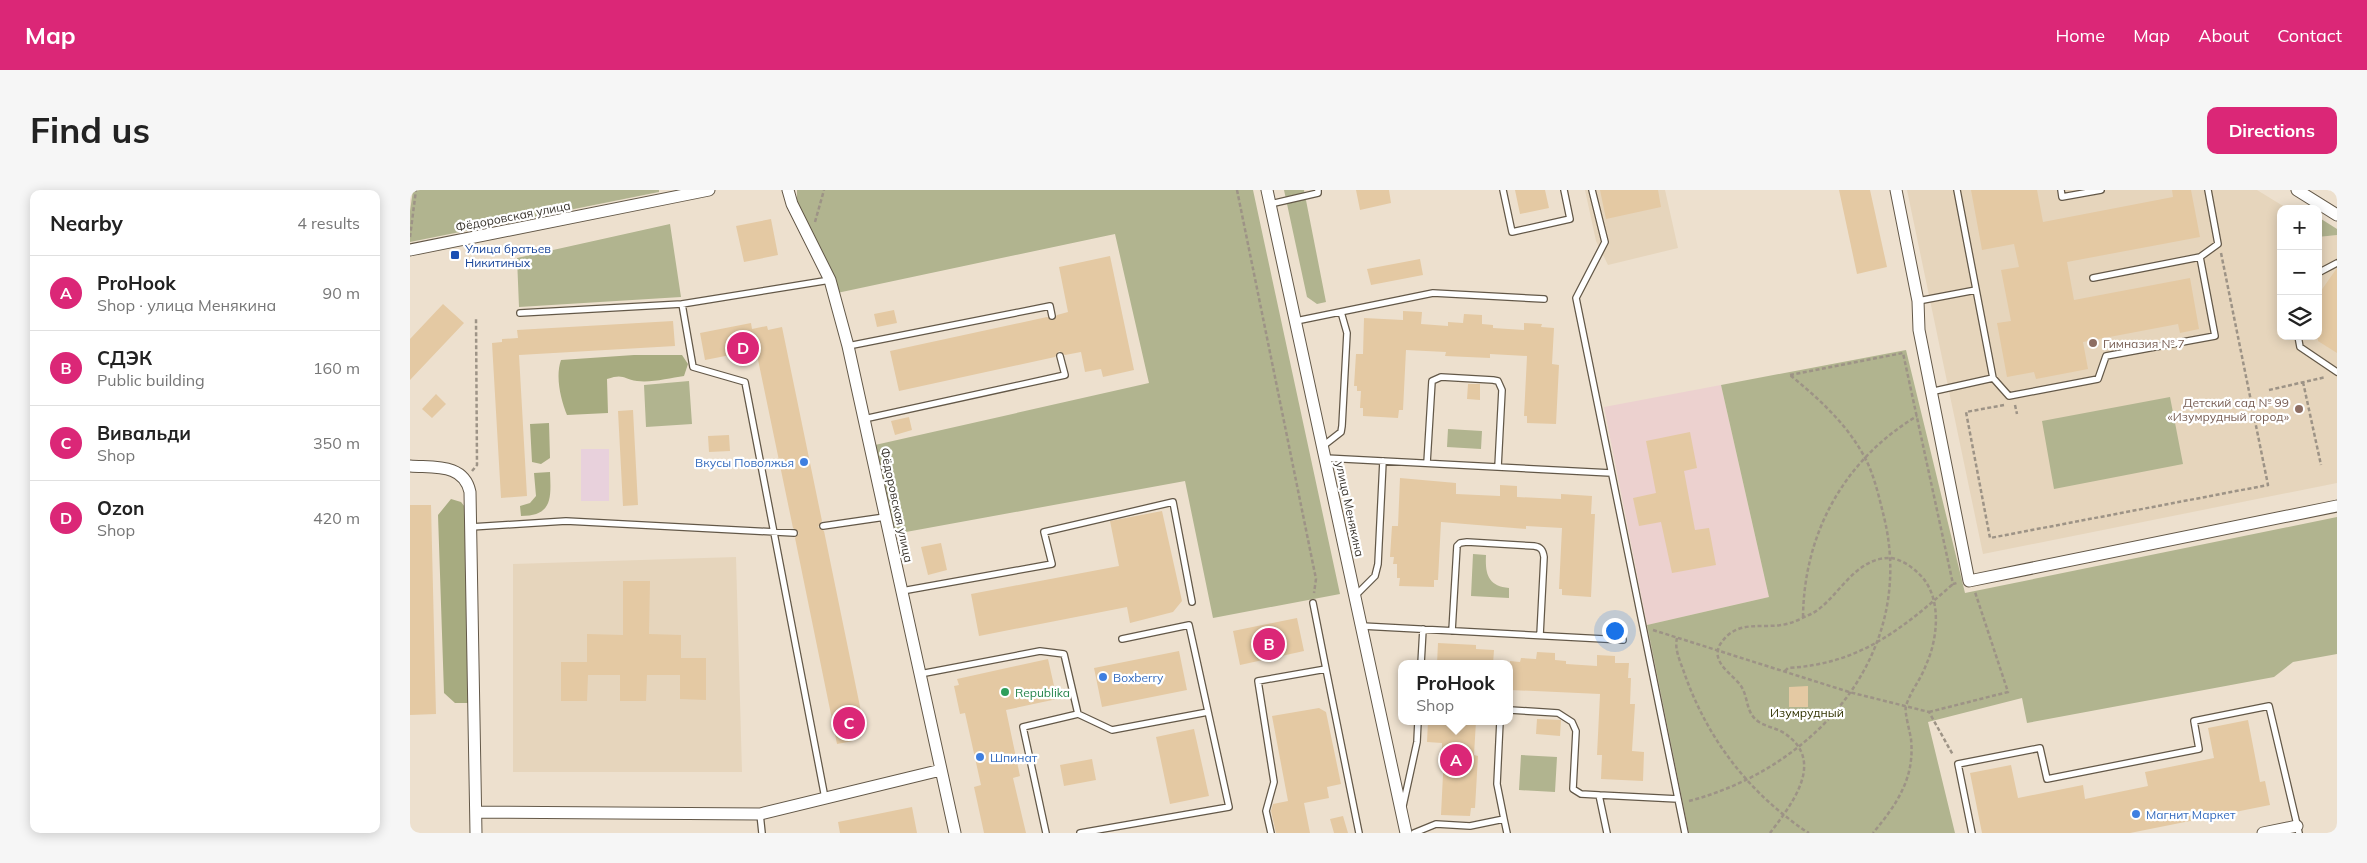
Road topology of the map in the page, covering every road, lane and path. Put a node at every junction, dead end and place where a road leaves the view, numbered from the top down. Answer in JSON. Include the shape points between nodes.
{"nodes":[{"id":1,"x":416,"y":190,"type":"edge"},
{"id":2,"x":709,"y":190,"type":"edge"},
{"id":3,"x":788,"y":190,"type":"edge"},
{"id":4,"x":1237,"y":190,"type":"edge"},
{"id":5,"x":1267,"y":190,"type":"edge"},
{"id":6,"x":1318,"y":190,"type":"edge"},
{"id":7,"x":1503,"y":190,"type":"edge"},
{"id":8,"x":1564,"y":190,"type":"edge"},
{"id":9,"x":1592,"y":190,"type":"edge"},
{"id":10,"x":1896,"y":190,"type":"edge"},
{"id":11,"x":1957,"y":190,"type":"edge"},
{"id":12,"x":2061,"y":190,"type":"edge"},
{"id":13,"x":2101,"y":190,"type":"edge"},
{"id":14,"x":2208,"y":190,"type":"edge"},
{"id":15,"x":2297,"y":190,"type":"edge"},
{"id":16,"x":1270,"y":204,"type":"junction"},
{"id":17,"x":2337,"y":215,"type":"edge"},
{"id":18,"x":410,"y":237,"type":"edge"},
{"id":19,"x":2218,"y":244,"type":"junction"},
{"id":20,"x":410,"y":250,"type":"edge"},
{"id":21,"x":2200,"y":257,"type":"junction"},
{"id":22,"x":2337,"y":264,"type":"edge"},
{"id":23,"x":2322,"y":271,"type":"edge"},
{"id":24,"x":2093,"y":278,"type":"dead end"},
{"id":25,"x":830,"y":280,"type":"junction"},
{"id":26,"x":1976,"y":290,"type":"junction"},
{"id":27,"x":1544,"y":299,"type":"dead end"},
{"id":28,"x":1918,"y":301,"type":"junction"},
{"id":29,"x":682,"y":304,"type":"junction"},
{"id":30,"x":1341,"y":312,"type":"junction"},
{"id":31,"x":520,"y":313,"type":"dead end"},
{"id":32,"x":1052,"y":316,"type":"dead end"},
{"id":33,"x":476,"y":317,"type":"dead end"},
{"id":34,"x":1296,"y":321,"type":"junction"},
{"id":35,"x":2299,"y":340,"type":"edge"},
{"id":36,"x":848,"y":346,"type":"junction"},
{"id":37,"x":1060,"y":356,"type":"dead end"},
{"id":38,"x":2337,"y":372,"type":"edge"},
{"id":39,"x":2328,"y":376,"type":"dead end"},
{"id":40,"x":1993,"y":378,"type":"junction"},
{"id":41,"x":2303,"y":382,"type":"junction"},
{"id":42,"x":2269,"y":390,"type":"dead end"},
{"id":43,"x":1930,"y":392,"type":"junction"},
{"id":44,"x":2017,"y":414,"type":"dead end"},
{"id":45,"x":1917,"y":416,"type":"junction"},
{"id":46,"x":864,"y":419,"type":"junction"},
{"id":47,"x":1324,"y":452,"type":"junction"},
{"id":48,"x":1864,"y":457,"type":"junction"},
{"id":49,"x":1383,"y":461,"type":"junction"},
{"id":50,"x":1427,"y":463,"type":"junction"},
{"id":51,"x":2321,"y":465,"type":"dead end"},
{"id":52,"x":410,"y":466,"type":"edge"},
{"id":53,"x":1498,"y":467,"type":"junction"},
{"id":54,"x":1610,"y":473,"type":"junction"},
{"id":55,"x":465,"y":478,"type":"junction"},
{"id":56,"x":2337,"y":506,"type":"edge"},
{"id":57,"x":885,"y":517,"type":"junction"},
{"id":58,"x":823,"y":526,"type":"dead end"},
{"id":59,"x":471,"y":527,"type":"junction"},
{"id":60,"x":794,"y":533,"type":"dead end"},
{"id":61,"x":774,"y":534,"type":"junction"},
{"id":62,"x":1891,"y":558,"type":"junction"},
{"id":63,"x":1969,"y":581,"type":"junction"},
{"id":64,"x":1953,"y":584,"type":"junction"},
{"id":65,"x":902,"y":591,"type":"junction"},
{"id":66,"x":1355,"y":596,"type":"junction"},
{"id":67,"x":1933,"y":601,"type":"junction"},
{"id":68,"x":1192,"y":602,"type":"dead end"},
{"id":69,"x":1313,"y":603,"type":"joint"},
{"id":70,"x":1803,"y":617,"type":"junction"},
{"id":71,"x":1362,"y":626,"type":"junction"},
{"id":72,"x":1642,"y":627,"type":"junction"},
{"id":73,"x":1423,"y":629,"type":"junction"},
{"id":74,"x":1452,"y":631,"type":"junction"},
{"id":75,"x":1540,"y":635,"type":"junction"},
{"id":76,"x":1677,"y":638,"type":"junction"},
{"id":77,"x":1122,"y":640,"type":"dead end"},
{"id":78,"x":1623,"y":640,"type":"dead end"},
{"id":79,"x":1878,"y":643,"type":"junction"},
{"id":80,"x":1718,"y":650,"type":"junction"},
{"id":81,"x":1421,"y":660,"type":"edge"},
{"id":82,"x":1326,"y":669,"type":"junction"},
{"id":83,"x":1785,"y":671,"type":"junction"},
{"id":84,"x":920,"y":674,"type":"junction"},
{"id":85,"x":1850,"y":692,"type":"junction"},
{"id":86,"x":1905,"y":707,"type":"junction"},
{"id":87,"x":1513,"y":710,"type":"edge"},
{"id":88,"x":1208,"y":712,"type":"junction"},
{"id":89,"x":1929,"y":712,"type":"junction"},
{"id":90,"x":1078,"y":714,"type":"junction"},
{"id":91,"x":1418,"y":725,"type":"edge"},
{"id":92,"x":1500,"y":725,"type":"edge"},
{"id":93,"x":1797,"y":748,"type":"junction"},
{"id":94,"x":1958,"y":764,"type":"junction"},
{"id":95,"x":941,"y":770,"type":"junction"},
{"id":96,"x":1747,"y":780,"type":"junction"},
{"id":97,"x":1599,"y":795,"type":"junction"},
{"id":98,"x":825,"y":798,"type":"junction"},
{"id":99,"x":1678,"y":801,"type":"junction"},
{"id":100,"x":476,"y":812,"type":"junction"},
{"id":101,"x":1402,"y":813,"type":"junction"},
{"id":102,"x":760,"y":814,"type":"junction"},
{"id":103,"x":1784,"y":814,"type":"junction"},
{"id":104,"x":1504,"y":819,"type":"junction"},
{"id":105,"x":2298,"y":829,"type":"edge"},
{"id":106,"x":1094,"y":832,"type":"edge"},
{"id":107,"x":476,"y":833,"type":"edge"},
{"id":108,"x":762,"y":833,"type":"edge"},
{"id":109,"x":955,"y":833,"type":"edge"},
{"id":110,"x":1046,"y":833,"type":"edge"},
{"id":111,"x":1080,"y":833,"type":"edge"},
{"id":112,"x":1271,"y":833,"type":"edge"},
{"id":113,"x":1359,"y":833,"type":"edge"},
{"id":114,"x":1406,"y":833,"type":"edge"},
{"id":115,"x":1414,"y":833,"type":"edge"},
{"id":116,"x":1507,"y":833,"type":"edge"},
{"id":117,"x":1607,"y":833,"type":"edge"},
{"id":118,"x":1685,"y":833,"type":"edge"},
{"id":119,"x":1770,"y":833,"type":"edge"},
{"id":120,"x":1809,"y":833,"type":"edge"},
{"id":121,"x":1872,"y":833,"type":"edge"},
{"id":122,"x":1972,"y":833,"type":"edge"},
{"id":123,"x":2263,"y":833,"type":"edge"}],
"edges":[{"from":1,"to":18,"type":"path"},
{"from":2,"to":20,"type":"street","name":"Фёдоровская улица"},
{"from":3,"to":25,"type":"street","name":"Фёдоровская улица"},
{"from":4,"to":69,"type":"path","via":[[1316,579]]},
{"from":5,"to":16,"type":"street","name":"улица Менякина"},
{"from":6,"to":16,"type":"lane","via":[[1318,193]]},
{"from":7,"to":8,"type":"lane","via":[[1512,232],[1570,219]]},
{"from":9,"to":54,"type":"lane","via":[[1605,242],[1576,298]]},
{"from":10,"to":28,"type":"street"},
{"from":11,"to":26,"type":"lane"},
{"from":12,"to":13,"type":"lane","via":[[2062,197]]},
{"from":14,"to":19,"type":"lane"},
{"from":15,"to":17,"type":"street"},
{"from":16,"to":34,"type":"street","name":"улица Менякина"},
{"from":19,"to":21,"type":"lane"},
{"from":19,"to":44,"type":"path","via":[[2268,485],[1990,538],[1966,412],[2015,403]]},
{"from":21,"to":24,"type":"lane"},
{"from":21,"to":40,"type":"lane","via":[[2215,336],[2106,356],[2098,379],[2009,396]]},
{"from":22,"to":23,"type":"lane"},
{"from":25,"to":29,"type":"lane"},
{"from":25,"to":36,"type":"street","name":"Фёдоровская улица"},
{"from":26,"to":28,"type":"lane"},
{"from":26,"to":40,"type":"lane"},
{"from":27,"to":30,"type":"lane","via":[[1432,293]]},
{"from":28,"to":43,"type":"street","via":[[1919,330]]},
{"from":29,"to":31,"type":"lane"},
{"from":29,"to":61,"type":"lane","via":[[693,367],[745,382]]},
{"from":30,"to":34,"type":"lane"},
{"from":30,"to":47,"type":"lane","via":[[1347,333],[1342,426],[1341,432]]},
{"from":32,"to":36,"type":"lane","via":[[1050,306]]},
{"from":33,"to":55,"type":"path","via":[[477,465]]},
{"from":34,"to":47,"type":"street","name":"улица Менякина"},
{"from":35,"to":38,"type":"lane","via":[[2300,347]]},
{"from":36,"to":46,"type":"street","name":"Фёдоровская улица"},
{"from":37,"to":46,"type":"lane","via":[[1065,374]]},
{"from":39,"to":41,"type":"path"},
{"from":40,"to":43,"type":"lane"},
{"from":41,"to":42,"type":"path"},
{"from":41,"to":51,"type":"path"},
{"from":43,"to":63,"type":"street"},
{"from":45,"to":48,"type":"path","via":[[1894,430]]},
{"from":45,"to":48,"type":"path","via":[[1903,353],[1790,375],[1841,422]]},
{"from":45,"to":64,"type":"path"},
{"from":46,"to":57,"type":"street","name":"Фёдоровская улица"},
{"from":47,"to":49,"type":"lane"},
{"from":47,"to":66,"type":"street","name":"улица Менякина"},
{"from":48,"to":62,"type":"path","via":[[1881,502]]},
{"from":48,"to":70,"type":"path","via":[[1838,492],[1818,531],[1807,574]]},
{"from":49,"to":50,"type":"lane"},
{"from":49,"to":66,"type":"lane","via":[[1378,564],[1375,576]]},
{"from":50,"to":53,"type":"lane"},
{"from":50,"to":53,"type":"lane","via":[[1432,381],[1441,377],[1484,379],[1498,381],[1501,385]]},
{"from":52,"to":55,"type":"street","via":[[442,468],[460,472]]},
{"from":53,"to":54,"type":"lane"},
{"from":54,"to":72,"type":"lane"},
{"from":55,"to":59,"type":"street","via":[[470,492]]},
{"from":56,"to":63,"type":"street"},
{"from":57,"to":58,"type":"lane"},
{"from":57,"to":65,"type":"street","name":"Фёдоровская улица"},
{"from":59,"to":61,"type":"lane","via":[[566,521]]},
{"from":59,"to":100,"type":"street"},
{"from":60,"to":61,"type":"lane"},
{"from":61,"to":98,"type":"lane"},
{"from":62,"to":67,"type":"path","via":[[1924,578]]},
{"from":62,"to":70,"type":"path","via":[[1865,566],[1814,612]]},
{"from":62,"to":79,"type":"path","via":[[1889,603]]},
{"from":63,"to":64,"type":"path"},
{"from":63,"to":89,"type":"path","via":[[1978,597],[2008,692]]},
{"from":64,"to":67,"type":"path"},
{"from":65,"to":68,"type":"lane","via":[[1052,564],[1044,532],[1173,502]]},
{"from":65,"to":84,"type":"street","name":"Фёдоровская улица"},
{"from":66,"to":71,"type":"street","name":"улица Менякина"},
{"from":67,"to":79,"type":"path","via":[[1919,615]]},
{"from":67,"to":86,"type":"path","via":[[1935,634],[1932,650]]},
{"from":69,"to":82,"type":"lane"},
{"from":70,"to":80,"type":"path","via":[[1790,624],[1742,627],[1721,643]]},
{"from":71,"to":73,"type":"lane"},
{"from":71,"to":101,"type":"street","name":"улица Менякина"},
{"from":72,"to":76,"type":"path"},
{"from":72,"to":99,"type":"lane"},
{"from":73,"to":74,"type":"lane"},
{"from":73,"to":81,"type":"lane"},
{"from":74,"to":75,"type":"lane"},
{"from":74,"to":75,"type":"lane","via":[[1457,546],[1467,542],[1540,547],[1543,551]]},
{"from":75,"to":78,"type":"lane"},
{"from":76,"to":80,"type":"path"},
{"from":76,"to":96,"type":"path","via":[[1675,645],[1680,662],[1701,714],[1724,752]]},
{"from":77,"to":88,"type":"lane","via":[[1189,625]]},
{"from":79,"to":83,"type":"path","via":[[1862,652]]},
{"from":79,"to":85,"type":"path"},
{"from":80,"to":83,"type":"path"},
{"from":80,"to":93,"type":"path","via":[[1721,664],[1744,692],[1752,715],[1785,734]]},
{"from":82,"to":112,"type":"lane","via":[[1258,681],[1274,782],[1266,811]]},
{"from":82,"to":113,"type":"lane"},
{"from":83,"to":85,"type":"path"},
{"from":84,"to":90,"type":"lane","via":[[1040,651],[1064,654]]},
{"from":84,"to":95,"type":"street","name":"Фёдоровская улица"},
{"from":85,"to":86,"type":"path"},
{"from":85,"to":93,"type":"path","via":[[1825,723]]},
{"from":86,"to":89,"type":"path"},
{"from":86,"to":121,"type":"path","via":[[1912,755],[1910,772],[1897,799]]},
{"from":87,"to":97,"type":"lane","via":[[1558,712],[1572,722],[1576,731],[1574,790],[1581,794]]},
{"from":88,"to":90,"type":"lane","via":[[1112,730]]},
{"from":88,"to":106,"type":"lane","via":[[1229,806]]},
{"from":89,"to":94,"type":"path"},
{"from":90,"to":110,"type":"lane","via":[[1023,727]]},
{"from":91,"to":101,"type":"lane"},
{"from":92,"to":104,"type":"lane","via":[[1497,784]]},
{"from":93,"to":96,"type":"path"},
{"from":93,"to":103,"type":"path","via":[[1803,777]]},
{"from":94,"to":105,"type":"lane","via":[[2040,748],[2047,779],[2199,749],[2194,721],[2269,706]]},
{"from":94,"to":122,"type":"lane"},
{"from":95,"to":98,"type":"street"},
{"from":95,"to":109,"type":"street","name":"Фёдоровская улица"},
{"from":96,"to":99,"type":"path","via":[[1704,797]]},
{"from":96,"to":103,"type":"path"},
{"from":97,"to":99,"type":"lane"},
{"from":97,"to":117,"type":"lane"},
{"from":98,"to":102,"type":"street"},
{"from":99,"to":118,"type":"lane"},
{"from":100,"to":102,"type":"street"},
{"from":100,"to":107,"type":"street"},
{"from":101,"to":114,"type":"street","name":"улица Менякина"},
{"from":102,"to":108,"type":"lane"},
{"from":103,"to":119,"type":"path"},
{"from":103,"to":120,"type":"path"},
{"from":104,"to":115,"type":"lane","via":[[1470,826],[1436,824]]},
{"from":104,"to":116,"type":"lane"},
{"from":105,"to":123,"type":"street"},
{"from":106,"to":111,"type":"lane"}]}
